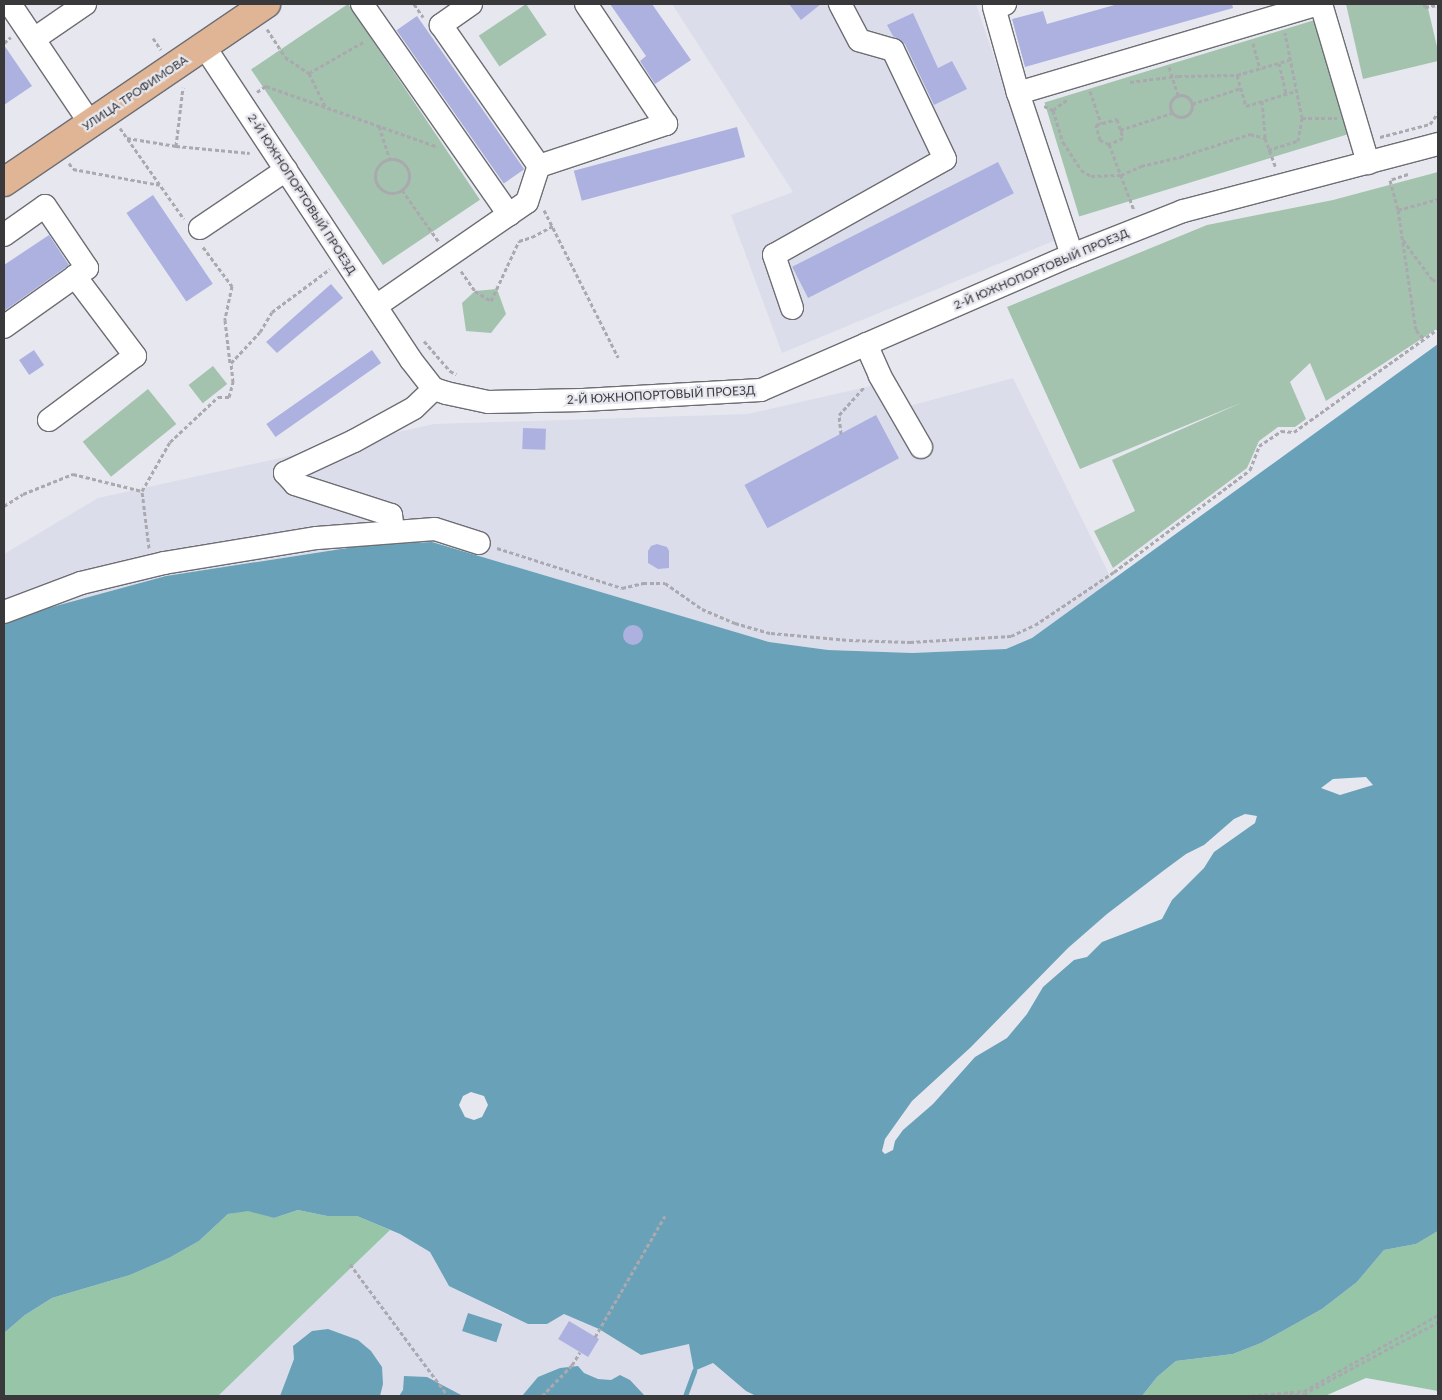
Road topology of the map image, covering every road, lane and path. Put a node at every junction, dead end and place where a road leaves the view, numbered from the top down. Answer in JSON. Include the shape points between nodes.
{"nodes":[{"id":1,"x":10,"y":4,"type":"edge"},
{"id":2,"x":85,"y":4,"type":"edge"},
{"id":3,"x":362,"y":4,"type":"edge"},
{"id":4,"x":414,"y":4,"type":"edge"},
{"id":5,"x":471,"y":4,"type":"edge"},
{"id":6,"x":586,"y":4,"type":"edge"},
{"id":7,"x":840,"y":4,"type":"edge"},
{"id":8,"x":1005,"y":4,"type":"edge"},
{"id":9,"x":1320,"y":4,"type":"edge"},
{"id":10,"x":1424,"y":4,"type":"edge"},
{"id":11,"x":1438,"y":5,"type":"edge"},
{"id":12,"x":418,"y":11,"type":"dead end"},
{"id":13,"x":266,"y":15,"type":"edge"},
{"id":14,"x":1280,"y":15,"type":"junction"},
{"id":15,"x":1248,"y":25,"type":"junction"},
{"id":16,"x":381,"y":31,"type":"junction"},
{"id":17,"x":34,"y":39,"type":"junction"},
{"id":18,"x":204,"y":46,"type":"junction"},
{"id":19,"x":1164,"y":50,"type":"junction"},
{"id":20,"x":1289,"y":60,"type":"junction"},
{"id":21,"x":1279,"y":63,"type":"junction"},
{"id":22,"x":1260,"y":69,"type":"junction"},
{"id":23,"x":309,"y":73,"type":"junction"},
{"id":24,"x":1237,"y":75,"type":"junction"},
{"id":25,"x":1172,"y":77,"type":"junction"},
{"id":26,"x":1128,"y":82,"type":"dead end"},
{"id":27,"x":183,"y":84,"type":"dead end"},
{"id":28,"x":252,"y":86,"type":"dead end"},
{"id":29,"x":1097,"y":86,"type":"dead end"},
{"id":30,"x":1089,"y":88,"type":"junction"},
{"id":31,"x":1241,"y":88,"type":"junction"},
{"id":32,"x":1082,"y":91,"type":"dead end"},
{"id":33,"x":256,"y":92,"type":"junction"},
{"id":34,"x":1296,"y":92,"type":"junction"},
{"id":35,"x":1018,"y":93,"type":"junction"},
{"id":36,"x":1286,"y":94,"type":"junction"},
{"id":37,"x":1178,"y":95,"type":"junction"},
{"id":38,"x":1069,"y":98,"type":"dead end"},
{"id":39,"x":261,"y":100,"type":"dead end"},
{"id":40,"x":1262,"y":101,"type":"junction"},
{"id":41,"x":1192,"y":104,"type":"junction"},
{"id":42,"x":325,"y":107,"type":"junction"},
{"id":43,"x":1438,"y":112,"type":"edge"},
{"id":44,"x":1172,"y":113,"type":"junction"},
{"id":45,"x":1302,"y":118,"type":"junction"},
{"id":46,"x":1344,"y":118,"type":"dead end"},
{"id":47,"x":90,"y":123,"type":"junction"},
{"id":48,"x":1101,"y":123,"type":"junction"},
{"id":49,"x":378,"y":126,"type":"junction"},
{"id":50,"x":120,"y":128,"type":"dead end"},
{"id":51,"x":1120,"y":130,"type":"junction"},
{"id":52,"x":127,"y":138,"type":"junction"},
{"id":53,"x":1265,"y":138,"type":"junction"},
{"id":54,"x":1109,"y":144,"type":"junction"},
{"id":55,"x":1438,"y":144,"type":"edge"},
{"id":56,"x":176,"y":146,"type":"junction"},
{"id":57,"x":440,"y":147,"type":"dead end"},
{"id":58,"x":1268,"y":150,"type":"junction"},
{"id":59,"x":1365,"y":152,"type":"junction"},
{"id":60,"x":250,"y":153,"type":"dead end"},
{"id":61,"x":390,"y":159,"type":"junction"},
{"id":62,"x":68,"y":162,"type":"dead end"},
{"id":63,"x":540,"y":166,"type":"junction"},
{"id":64,"x":1275,"y":166,"type":"dead end"},
{"id":65,"x":286,"y":170,"type":"junction"},
{"id":66,"x":1121,"y":175,"type":"junction"},
{"id":67,"x":1390,"y":180,"type":"dead end"},
{"id":68,"x":4,"y":182,"type":"edge"},
{"id":69,"x":160,"y":185,"type":"junction"},
{"id":70,"x":531,"y":192,"type":"junction"},
{"id":71,"x":1438,"y":199,"type":"edge"},
{"id":72,"x":1398,"y":210,"type":"junction"},
{"id":73,"x":1135,"y":213,"type":"dead end"},
{"id":74,"x":509,"y":215,"type":"junction"},
{"id":75,"x":553,"y":226,"type":"junction"},
{"id":76,"x":195,"y":231,"type":"junction"},
{"id":77,"x":4,"y":235,"type":"edge"},
{"id":78,"x":1402,"y":240,"type":"junction"},
{"id":79,"x":1072,"y":255,"type":"junction"},
{"id":80,"x":330,"y":269,"type":"dead end"},
{"id":81,"x":75,"y":276,"type":"junction"},
{"id":82,"x":1438,"y":282,"type":"edge"},
{"id":83,"x":475,"y":291,"type":"dead end"},
{"id":84,"x":376,"y":306,"type":"junction"},
{"id":85,"x":792,"y":308,"type":"dead end"},
{"id":86,"x":4,"y":327,"type":"edge"},
{"id":87,"x":1438,"y":329,"type":"edge"},
{"id":88,"x":419,"y":336,"type":"dead end"},
{"id":89,"x":1424,"y":339,"type":"junction"},
{"id":90,"x":866,"y":344,"type":"junction"},
{"id":91,"x":618,"y":357,"type":"dead end"},
{"id":92,"x":231,"y":363,"type":"junction"},
{"id":93,"x":878,"y":370,"type":"junction"},
{"id":94,"x":458,"y":375,"type":"dead end"},
{"id":95,"x":434,"y":389,"type":"junction"},
{"id":96,"x":49,"y":420,"type":"dead end"},
{"id":97,"x":841,"y":434,"type":"dead end"},
{"id":98,"x":922,"y":447,"type":"dead end"},
{"id":99,"x":142,"y":492,"type":"junction"},
{"id":100,"x":4,"y":506,"type":"edge"},
{"id":101,"x":393,"y":531,"type":"junction"},
{"id":102,"x":479,"y":542,"type":"joint"},
{"id":103,"x":152,"y":566,"type":"junction"},
{"id":104,"x":4,"y":612,"type":"edge"},
{"id":105,"x":665,"y":1216,"type":"dead end"},
{"id":106,"x":350,"y":1264,"type":"dead end"},
{"id":107,"x":1438,"y":1315,"type":"edge"},
{"id":108,"x":1438,"y":1322,"type":"edge"},
{"id":109,"x":595,"y":1337,"type":"dead end"},
{"id":110,"x":580,"y":1352,"type":"dead end"},
{"id":111,"x":448,"y":1396,"type":"edge"},
{"id":112,"x":542,"y":1396,"type":"edge"},
{"id":113,"x":1245,"y":1396,"type":"edge"},
{"id":114,"x":1276,"y":1396,"type":"edge"}],
"edges":[{"from":1,"to":17,"type":"street"},
{"from":2,"to":17,"type":"street"},
{"from":3,"to":16,"type":"street"},
{"from":4,"to":12,"type":"path"},
{"from":5,"to":63,"type":"street","via":[[441,25]]},
{"from":6,"to":63,"type":"street","via":[[666,124]]},
{"from":7,"to":85,"type":"street","via":[[859,40],[893,50],[945,159],[774,254]]},
{"from":8,"to":35,"type":"street","via":[[994,7]]},
{"from":9,"to":14,"type":"street"},
{"from":9,"to":59,"type":"street"},
{"from":10,"to":11,"type":"path","via":[[1425,8]]},
{"from":13,"to":18,"type":"main road","name":"УЛИЦА ТРОФИМОВА"},
{"from":13,"to":23,"type":"path","via":[[285,57]]},
{"from":14,"to":15,"type":"street"},
{"from":14,"to":20,"type":"path"},
{"from":15,"to":19,"type":"street"},
{"from":15,"to":22,"type":"path"},
{"from":16,"to":23,"type":"path"},
{"from":16,"to":74,"type":"street"},
{"from":17,"to":47,"type":"street"},
{"from":18,"to":47,"type":"main road","name":"УЛИЦА ТРОФИМОВА"},
{"from":18,"to":65,"type":"street","name":"2-Й ЮЖНОПОРТОВЫЙ ПРОЕЗД"},
{"from":19,"to":25,"type":"path"},
{"from":19,"to":35,"type":"street"},
{"from":20,"to":21,"type":"path"},
{"from":20,"to":34,"type":"path"},
{"from":21,"to":22,"type":"path"},
{"from":21,"to":36,"type":"path"},
{"from":22,"to":24,"type":"path"},
{"from":23,"to":42,"type":"path"},
{"from":24,"to":25,"type":"path"},
{"from":24,"to":31,"type":"path"},
{"from":25,"to":26,"type":"path"},
{"from":25,"to":37,"type":"path"},
{"from":27,"to":56,"type":"path"},
{"from":28,"to":33,"type":"path"},
{"from":29,"to":30,"type":"path"},
{"from":30,"to":32,"type":"path"},
{"from":30,"to":48,"type":"path"},
{"from":31,"to":40,"type":"path","via":[[1246,106]]},
{"from":31,"to":41,"type":"path"},
{"from":33,"to":39,"type":"path"},
{"from":33,"to":42,"type":"path","via":[[266,86]]},
{"from":34,"to":36,"type":"path"},
{"from":34,"to":45,"type":"path"},
{"from":35,"to":79,"type":"street"},
{"from":36,"to":40,"type":"path"},
{"from":37,"to":41,"type":"path","via":[[1185,96]]},
{"from":37,"to":44,"type":"path","via":[[1170,102]]},
{"from":38,"to":66,"type":"path","via":[[1053,110],[1063,142],[1081,170],[1090,176]]},
{"from":40,"to":53,"type":"path"},
{"from":41,"to":44,"type":"path","via":[[1185,116],[1178,117]]},
{"from":42,"to":49,"type":"path"},
{"from":43,"to":59,"type":"path","via":[[1430,124]]},
{"from":44,"to":51,"type":"path"},
{"from":45,"to":46,"type":"path"},
{"from":45,"to":58,"type":"path","via":[[1298,141]]},
{"from":47,"to":68,"type":"main road","name":"УЛИЦА ТРОФИМОВА"},
{"from":48,"to":51,"type":"path","via":[[1117,119]]},
{"from":48,"to":54,"type":"path","via":[[1096,125],[1100,140]]},
{"from":49,"to":57,"type":"path"},
{"from":49,"to":61,"type":"path"},
{"from":50,"to":52,"type":"path"},
{"from":51,"to":54,"type":"path","via":[[1123,138]]},
{"from":52,"to":56,"type":"path"},
{"from":52,"to":69,"type":"path"},
{"from":53,"to":58,"type":"path"},
{"from":53,"to":66,"type":"path","via":[[1250,134],[1141,166]]},
{"from":54,"to":66,"type":"path"},
{"from":55,"to":59,"type":"street","name":"2-Й ЮЖНОПОРТОВЫЙ ПРОЕЗД"},
{"from":56,"to":60,"type":"path"},
{"from":58,"to":64,"type":"path"},
{"from":59,"to":79,"type":"street","name":"2-Й ЮЖНОПОРТОВЫЙ ПРОЕЗД","via":[[1183,212]]},
{"from":61,"to":61,"type":"path","via":[[380,164],[375,179],[381,189],[397,192],[406,186],[408,170],[400,161]]},
{"from":62,"to":69,"type":"path","via":[[73,169]]},
{"from":63,"to":70,"type":"street"},
{"from":65,"to":76,"type":"street"},
{"from":65,"to":84,"type":"street","name":"2-Й ЮЖНОПОРТОВЫЙ ПРОЕЗД"},
{"from":66,"to":73,"type":"path"},
{"from":67,"to":72,"type":"path"},
{"from":69,"to":76,"type":"path"},
{"from":70,"to":74,"type":"street","via":[[527,202]]},
{"from":70,"to":75,"type":"path","via":[[539,199]]},
{"from":71,"to":72,"type":"path"},
{"from":72,"to":78,"type":"path"},
{"from":74,"to":84,"type":"street"},
{"from":75,"to":83,"type":"path","via":[[519,241],[491,301]]},
{"from":75,"to":91,"type":"path"},
{"from":76,"to":92,"type":"path","via":[[232,286],[225,320]]},
{"from":77,"to":81,"type":"street","via":[[45,206],[86,268]]},
{"from":78,"to":82,"type":"path","via":[[1432,279]]},
{"from":78,"to":89,"type":"path","via":[[1416,330]]},
{"from":79,"to":90,"type":"street","name":"2-Й ЮЖНОПОРТОВЫЙ ПРОЕЗД"},
{"from":80,"to":92,"type":"path","via":[[272,312],[260,332]]},
{"from":81,"to":86,"type":"street"},
{"from":81,"to":96,"type":"street","via":[[135,356]]},
{"from":84,"to":95,"type":"street","name":"2-Й ЮЖНОПОРТОВЫЙ ПРОЕЗД"},
{"from":87,"to":89,"type":"path"},
{"from":88,"to":94,"type":"path","via":[[450,371]]},
{"from":89,"to":102,"type":"path","via":[[1294,432],[1281,431],[1260,446],[1250,470],[1114,572],[1035,625],[1010,636],[910,642],[770,633],[735,624],[702,609],[665,583],[622,588]]},
{"from":90,"to":93,"type":"street"},
{"from":90,"to":95,"type":"street","name":"2-Й ЮЖНОПОРТОВЫЙ ПРОЕЗД","via":[[761,390],[488,402]]},
{"from":92,"to":99,"type":"path","via":[[233,382],[229,397],[218,397],[170,442]]},
{"from":93,"to":97,"type":"path","via":[[838,414]]},
{"from":93,"to":98,"type":"street"},
{"from":95,"to":101,"type":"street","via":[[414,408],[285,473],[295,484],[391,515]]},
{"from":99,"to":100,"type":"path","via":[[73,474],[23,494]]},
{"from":99,"to":103,"type":"path"},
{"from":101,"to":102,"type":"street","via":[[435,530]]},
{"from":101,"to":103,"type":"street","via":[[317,538]]},
{"from":103,"to":104,"type":"street","via":[[81,583]]},
{"from":105,"to":109,"type":"path"},
{"from":106,"to":111,"type":"path"},
{"from":107,"to":113,"type":"path","via":[[1304,1391]]},
{"from":108,"to":114,"type":"path","via":[[1304,1394]]},
{"from":110,"to":112,"type":"path"}]}
